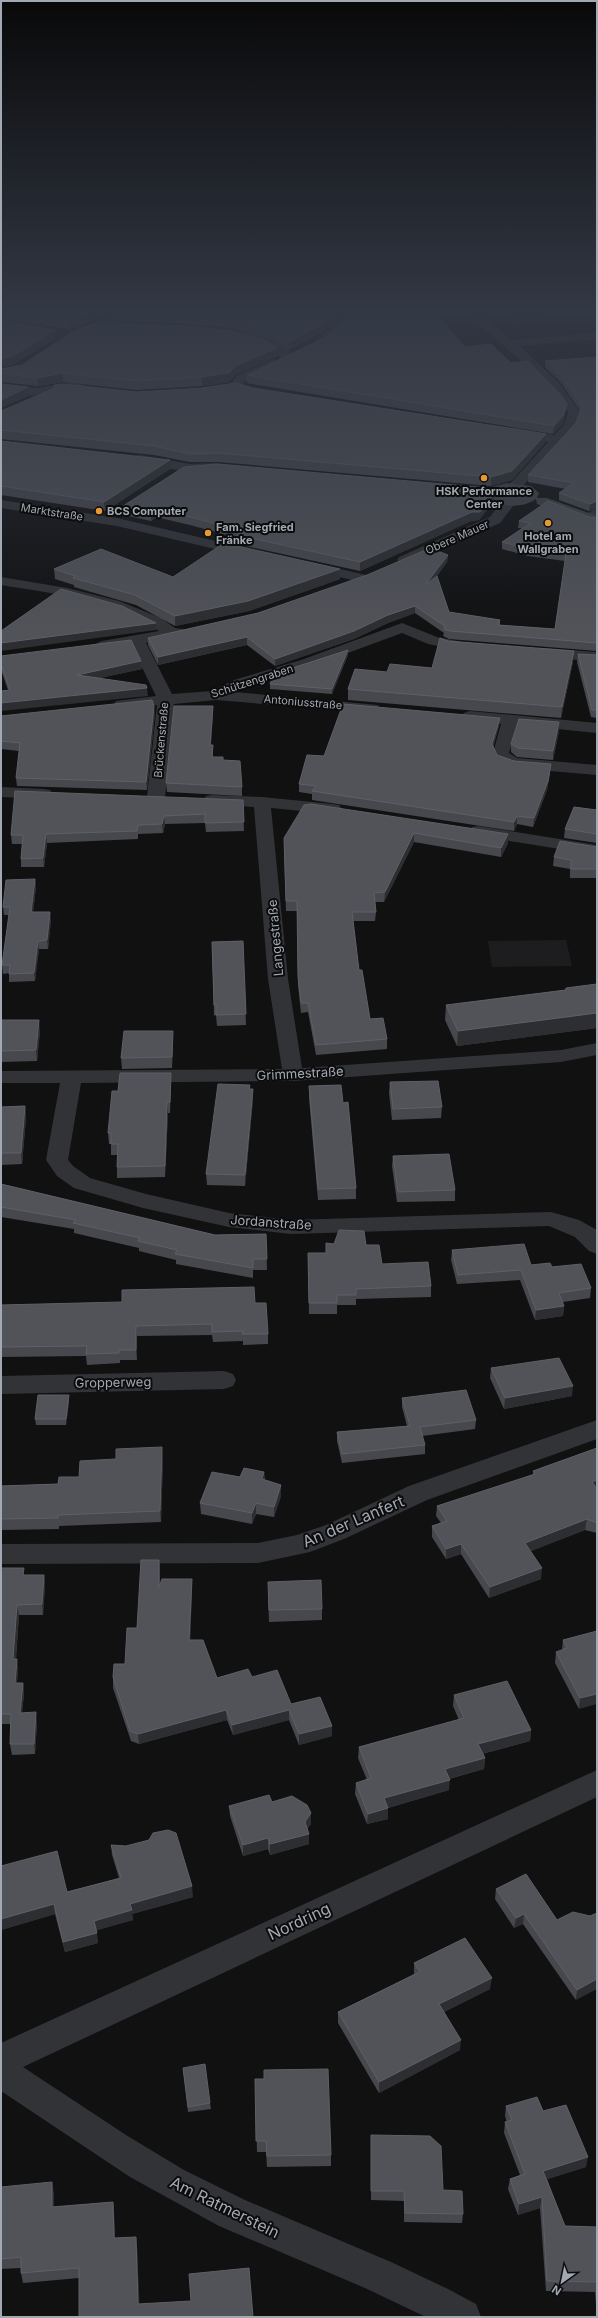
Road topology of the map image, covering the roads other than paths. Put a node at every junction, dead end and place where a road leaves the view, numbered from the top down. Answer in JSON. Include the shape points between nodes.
{"nodes":[{"id":1,"x":574,"y":416,"type":"edge"},
{"id":2,"x":505,"y":431,"type":"edge"},
{"id":3,"x":558,"y":440,"type":"junction"},
{"id":4,"x":125,"y":457,"type":"edge"},
{"id":5,"x":190,"y":468,"type":"junction"},
{"id":6,"x":234,"y":469,"type":"edge"},
{"id":7,"x":166,"y":479,"type":"edge"},
{"id":8,"x":489,"y":491,"type":"edge"},
{"id":9,"x":512,"y":494,"type":"junction"},
{"id":10,"x":1,"y":504,"type":"edge"},
{"id":11,"x":122,"y":508,"type":"dead end"},
{"id":12,"x":594,"y":517,"type":"edge"},
{"id":13,"x":103,"y":520,"type":"junction"},
{"id":14,"x":266,"y":556,"type":"edge"},
{"id":15,"x":294,"y":563,"type":"edge"},
{"id":16,"x":389,"y":566,"type":"edge"},
{"id":17,"x":375,"y":572,"type":"edge"},
{"id":18,"x":361,"y":578,"type":"junction"},
{"id":19,"x":1,"y":581,"type":"edge"},
{"id":20,"x":333,"y":588,"type":"edge"},
{"id":21,"x":196,"y":629,"type":"edge"},
{"id":22,"x":172,"y":633,"type":"junction"},
{"id":23,"x":138,"y":641,"type":"junction"},
{"id":24,"x":86,"y":648,"type":"edge"},
{"id":25,"x":486,"y":648,"type":"edge"},
{"id":26,"x":525,"y":651,"type":"edge"},
{"id":27,"x":597,"y":657,"type":"edge"},
{"id":28,"x":216,"y":695,"type":"junction"},
{"id":29,"x":166,"y":699,"type":"junction"},
{"id":30,"x":103,"y":706,"type":"edge"},
{"id":31,"x":384,"y":709,"type":"edge"},
{"id":32,"x":455,"y":715,"type":"edge"},
{"id":33,"x":510,"y":720,"type":"junction"},
{"id":34,"x":597,"y":728,"type":"edge"},
{"id":35,"x":597,"y":770,"type":"edge"},
{"id":36,"x":1,"y":792,"type":"edge"},
{"id":37,"x":63,"y":796,"type":"edge"},
{"id":38,"x":156,"y":797,"type":"edge"},
{"id":39,"x":194,"y":799,"type":"edge"},
{"id":40,"x":262,"y":802,"type":"junction"},
{"id":41,"x":349,"y":811,"type":"edge"},
{"id":42,"x":458,"y":828,"type":"edge"},
{"id":43,"x":597,"y":850,"type":"edge"},
{"id":44,"x":597,"y":1049,"type":"edge"},
{"id":45,"x":293,"y":1075,"type":"junction"},
{"id":46,"x":1,"y":1077,"type":"edge"},
{"id":47,"x":71,"y":1078,"type":"junction"},
{"id":48,"x":597,"y":1246,"type":"edge"},
{"id":49,"x":224,"y":1380,"type":"dead end"},
{"id":50,"x":1,"y":1385,"type":"edge"},
{"id":51,"x":597,"y":1429,"type":"edge"},
{"id":52,"x":1,"y":1554,"type":"edge"},
{"id":53,"x":597,"y":1783,"type":"edge"},
{"id":54,"x":1,"y":2060,"type":"edge"},
{"id":55,"x":1,"y":2071,"type":"edge"},
{"id":56,"x":463,"y":2317,"type":"edge"}],
"edges":[{"from":1,"to":3,"type":"street","name":"Obere Mauer"},
{"from":2,"to":3,"type":"street"},
{"from":3,"to":9,"type":"street","name":"Obere Mauer"},
{"from":4,"to":5,"type":"street","via":[[167,462]]},
{"from":5,"to":6,"type":"street","via":[[208,466]]},
{"from":5,"to":7,"type":"street"},
{"from":8,"to":9,"type":"street","via":[[501,488]]},
{"from":9,"to":12,"type":"street","via":[[530,491],[532,493],[529,498]]},
{"from":9,"to":16,"type":"street","name":"Obere Mauer","via":[[498,518]]},
{"from":10,"to":13,"type":"street","name":"Marktstraße"},
{"from":11,"to":13,"type":"street"},
{"from":13,"to":14,"type":"street","name":"Marktstraße"},
{"from":15,"to":18,"type":"street"},
{"from":17,"to":18,"type":"street"},
{"from":18,"to":20,"type":"street"},
{"from":19,"to":22,"type":"street","via":[[124,607],[147,616]]},
{"from":21,"to":22,"type":"street"},
{"from":22,"to":23,"type":"street"},
{"from":23,"to":24,"type":"street"},
{"from":23,"to":29,"type":"street","name":"Brückenstraße"},
{"from":25,"to":28,"type":"street","name":"Schützengraben","via":[[448,645],[402,628],[307,663],[240,683]]},
{"from":26,"to":27,"type":"street"},
{"from":28,"to":29,"type":"street","name":"Schützengraben"},
{"from":28,"to":31,"type":"street","name":"Antoniusstraße"},
{"from":29,"to":30,"type":"street","name":"Schützengraben"},
{"from":29,"to":38,"type":"street","name":"Brückenstraße"},
{"from":32,"to":33,"type":"street"},
{"from":33,"to":34,"type":"street"},
{"from":33,"to":35,"type":"street","via":[[501,753],[504,759]]},
{"from":36,"to":37,"type":"street"},
{"from":39,"to":40,"type":"street"},
{"from":40,"to":41,"type":"street"},
{"from":40,"to":45,"type":"street","name":"Langestraße","via":[[278,979]]},
{"from":42,"to":43,"type":"street"},
{"from":44,"to":45,"type":"street","name":"Grimmestraße","via":[[561,1056]]},
{"from":45,"to":47,"type":"street","name":"Grimmestraße"},
{"from":46,"to":47,"type":"street","name":"Grimmestraße"},
{"from":47,"to":48,"type":"street","name":"Jordanstraße","via":[[57,1160],[65,1171],[82,1183],[143,1201],[230,1220],[291,1227],[551,1219],[578,1228]]},
{"from":49,"to":50,"type":"street","name":"Gropperweg"},
{"from":51,"to":52,"type":"street","name":"An der Lanfert","via":[[418,1494],[300,1545],[258,1553]]},
{"from":53,"to":54,"type":"street","name":"Nordring"},
{"from":55,"to":56,"type":"street","name":"Am Ratmerstein","via":[[68,2118],[156,2173],[231,2212],[426,2296]]}]}
